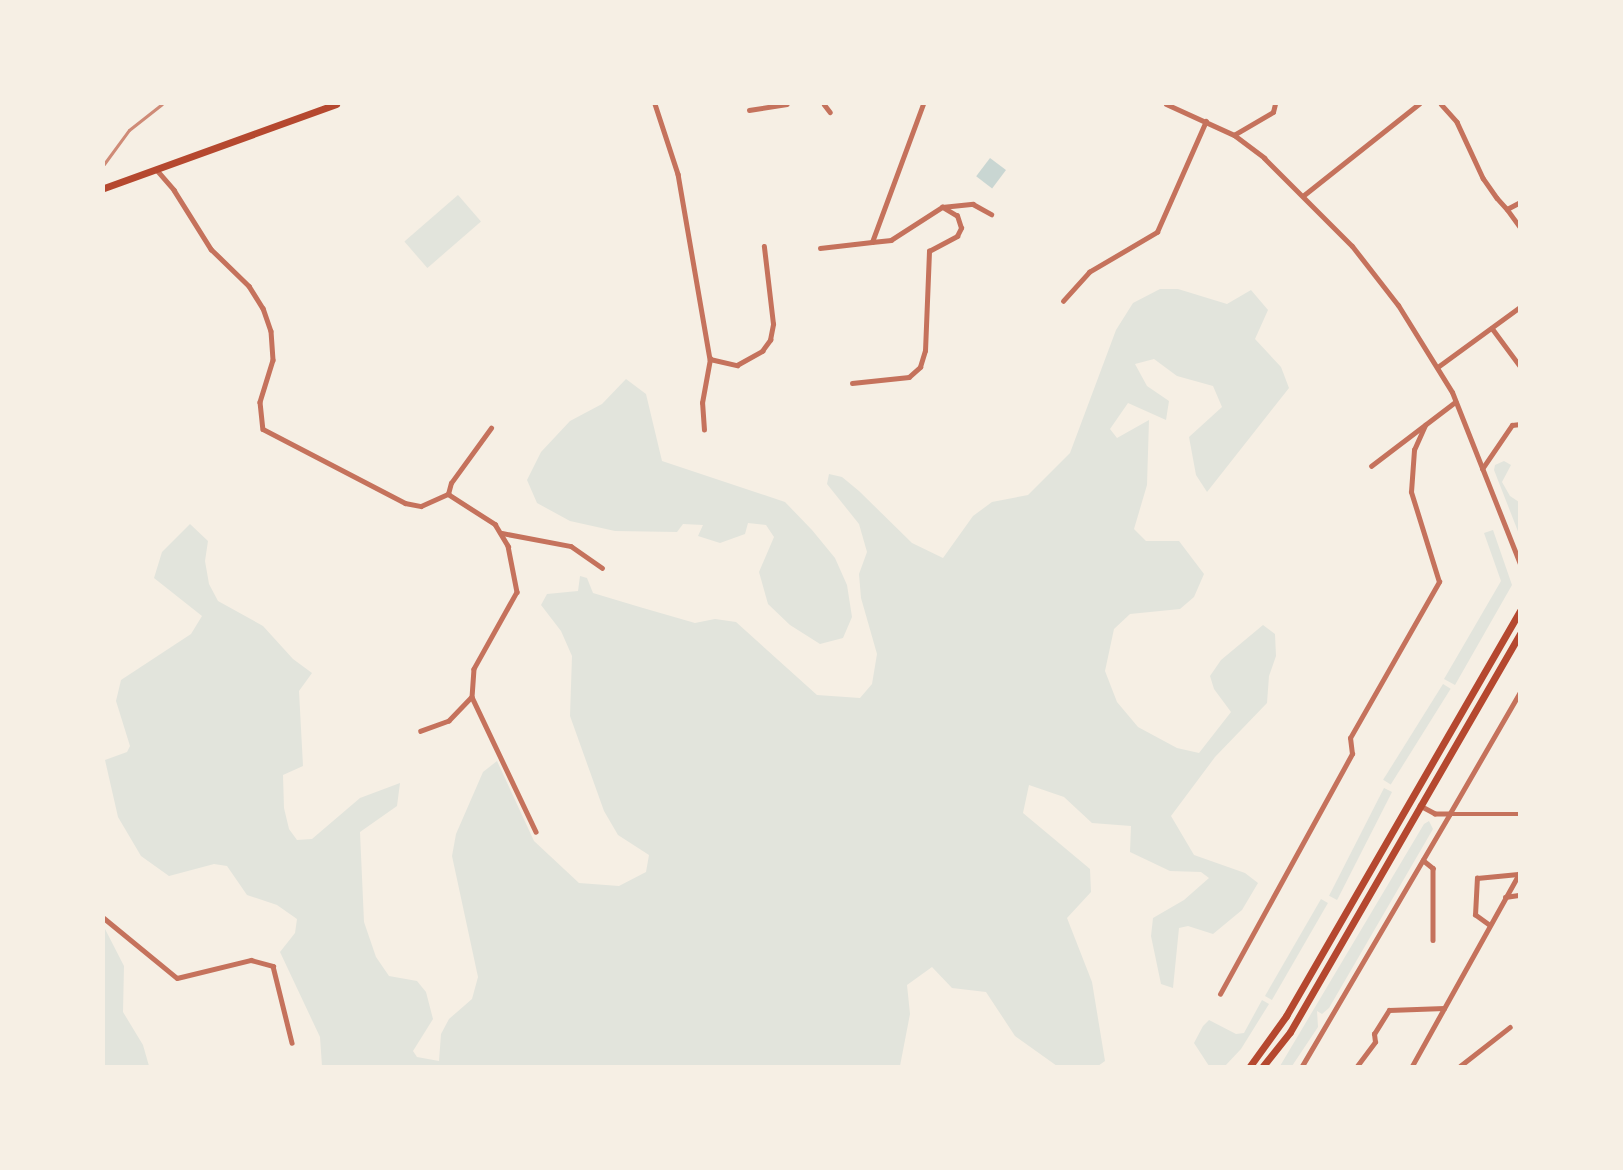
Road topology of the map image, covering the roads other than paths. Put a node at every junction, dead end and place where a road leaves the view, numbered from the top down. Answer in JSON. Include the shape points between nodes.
{"nodes":[{"id":1,"x":336,"y":104,"type":"edge"},
{"id":2,"x":656,"y":104,"type":"edge"},
{"id":3,"x":787,"y":104,"type":"edge"},
{"id":4,"x":824,"y":104,"type":"edge"},
{"id":5,"x":923,"y":104,"type":"edge"},
{"id":6,"x":1166,"y":104,"type":"edge"},
{"id":7,"x":1275,"y":104,"type":"edge"},
{"id":8,"x":1419,"y":104,"type":"edge"},
{"id":9,"x":1441,"y":104,"type":"edge"},
{"id":10,"x":749,"y":110,"type":"dead end"},
{"id":11,"x":830,"y":112,"type":"dead end"},
{"id":12,"x":1206,"y":121,"type":"junction"},
{"id":13,"x":1234,"y":135,"type":"junction"},
{"id":14,"x":156,"y":169,"type":"junction"},
{"id":15,"x":104,"y":188,"type":"edge"},
{"id":16,"x":1304,"y":195,"type":"junction"},
{"id":17,"x":1520,"y":202,"type":"edge"},
{"id":18,"x":942,"y":207,"type":"junction"},
{"id":19,"x":1507,"y":208,"type":"junction"},
{"id":20,"x":991,"y":214,"type":"dead end"},
{"id":21,"x":1520,"y":227,"type":"edge"},
{"id":22,"x":872,"y":242,"type":"junction"},
{"id":23,"x":764,"y":247,"type":"dead end"},
{"id":24,"x":820,"y":248,"type":"dead end"},
{"id":25,"x":1063,"y":301,"type":"dead end"},
{"id":26,"x":1520,"y":307,"type":"edge"},
{"id":27,"x":1492,"y":328,"type":"junction"},
{"id":28,"x":710,"y":359,"type":"junction"},
{"id":29,"x":1439,"y":366,"type":"junction"},
{"id":30,"x":1520,"y":366,"type":"edge"},
{"id":31,"x":852,"y":383,"type":"dead end"},
{"id":32,"x":1455,"y":402,"type":"junction"},
{"id":33,"x":1520,"y":424,"type":"edge"},
{"id":34,"x":1425,"y":425,"type":"junction"},
{"id":35,"x":490,"y":428,"type":"dead end"},
{"id":36,"x":704,"y":429,"type":"dead end"},
{"id":37,"x":1371,"y":466,"type":"dead end"},
{"id":38,"x":1482,"y":469,"type":"junction"},
{"id":39,"x":448,"y":494,"type":"junction"},
{"id":40,"x":502,"y":533,"type":"junction"},
{"id":41,"x":1520,"y":564,"type":"edge"},
{"id":42,"x":602,"y":568,"type":"dead end"},
{"id":43,"x":1520,"y":611,"type":"edge"},
{"id":44,"x":1520,"y":634,"type":"edge"},
{"id":45,"x":1520,"y":693,"type":"edge"},
{"id":46,"x":472,"y":697,"type":"junction"},
{"id":47,"x":421,"y":731,"type":"dead end"},
{"id":48,"x":1420,"y":806,"type":"junction"},
{"id":49,"x":1450,"y":814,"type":"junction"},
{"id":50,"x":1520,"y":814,"type":"edge"},
{"id":51,"x":536,"y":832,"type":"dead end"},
{"id":52,"x":1423,"y":860,"type":"junction"},
{"id":53,"x":1519,"y":873,"type":"edge"},
{"id":54,"x":1520,"y":895,"type":"edge"},
{"id":55,"x":1505,"y":897,"type":"junction"},
{"id":56,"x":104,"y":918,"type":"edge"},
{"id":57,"x":1489,"y":925,"type":"junction"},
{"id":58,"x":1433,"y":940,"type":"dead end"},
{"id":59,"x":1220,"y":994,"type":"dead end"},
{"id":60,"x":1444,"y":1008,"type":"junction"},
{"id":61,"x":1510,"y":1027,"type":"dead end"},
{"id":62,"x":292,"y":1043,"type":"dead end"},
{"id":63,"x":1250,"y":1066,"type":"edge"},
{"id":64,"x":1263,"y":1066,"type":"edge"},
{"id":65,"x":1302,"y":1066,"type":"edge"},
{"id":66,"x":1357,"y":1066,"type":"edge"},
{"id":67,"x":1412,"y":1066,"type":"edge"},
{"id":68,"x":1460,"y":1066,"type":"edge"}],
"edges":[{"from":1,"to":14,"type":"main road"},
{"from":2,"to":28,"type":"street","via":[[678,174]]},
{"from":3,"to":10,"type":"street"},
{"from":4,"to":11,"type":"street"},
{"from":5,"to":22,"type":"street"},
{"from":6,"to":12,"type":"street"},
{"from":7,"to":13,"type":"street","via":[[1273,112]]},
{"from":8,"to":16,"type":"street"},
{"from":9,"to":19,"type":"street","via":[[1457,122],[1478,160],[1483,178]]},
{"from":12,"to":13,"type":"street"},
{"from":12,"to":25,"type":"street","via":[[1157,232],[1089,272]]},
{"from":13,"to":16,"type":"street"},
{"from":14,"to":15,"type":"main road"},
{"from":14,"to":39,"type":"street","via":[[211,249],[249,286],[263,308],[271,331],[273,360],[260,402],[263,429],[274,438],[415,506]]},
{"from":16,"to":29,"type":"street","via":[[1398,305]]},
{"from":17,"to":19,"type":"street"},
{"from":18,"to":20,"type":"street","via":[[973,204]]},
{"from":18,"to":22,"type":"street","via":[[891,240]]},
{"from":18,"to":31,"type":"street","via":[[957,216],[961,228],[957,236],[929,251],[925,351],[920,367],[909,377]]},
{"from":19,"to":21,"type":"street"},
{"from":22,"to":24,"type":"street"},
{"from":23,"to":28,"type":"street","via":[[773,324],[770,340],[762,351],[737,365]]},
{"from":26,"to":27,"type":"street"},
{"from":27,"to":29,"type":"street"},
{"from":27,"to":30,"type":"street"},
{"from":28,"to":36,"type":"street","via":[[702,403]]},
{"from":29,"to":32,"type":"street"},
{"from":32,"to":34,"type":"street"},
{"from":32,"to":38,"type":"street"},
{"from":33,"to":38,"type":"street","via":[[1512,425]]},
{"from":34,"to":37,"type":"street"},
{"from":34,"to":59,"type":"street","via":[[1414,450],[1411,492],[1438,582],[1350,738],[1352,754]]},
{"from":35,"to":39,"type":"street","via":[[451,483]]},
{"from":38,"to":41,"type":"street"},
{"from":39,"to":40,"type":"street"},
{"from":40,"to":42,"type":"street","via":[[571,546]]},
{"from":40,"to":46,"type":"street","via":[[517,592],[474,669]]},
{"from":43,"to":63,"type":"main road","via":[[1286,1016]]},
{"from":44,"to":48,"type":"main road"},
{"from":45,"to":49,"type":"street"},
{"from":46,"to":47,"type":"street","via":[[461,713]]},
{"from":46,"to":51,"type":"street"},
{"from":48,"to":49,"type":"street","via":[[1435,814]]},
{"from":48,"to":64,"type":"main road","via":[[1290,1032]]},
{"from":49,"to":50,"type":"street"},
{"from":49,"to":52,"type":"street"},
{"from":52,"to":58,"type":"street","via":[[1433,868]]},
{"from":52,"to":65,"type":"street"},
{"from":53,"to":55,"type":"street"},
{"from":53,"to":57,"type":"street","via":[[1477,878],[1475,915]]},
{"from":54,"to":55,"type":"street"},
{"from":55,"to":57,"type":"street"},
{"from":56,"to":62,"type":"street","via":[[177,978],[250,960],[273,966]]},
{"from":57,"to":60,"type":"street"},
{"from":60,"to":66,"type":"street","via":[[1389,1010],[1374,1034],[1375,1042]]},
{"from":60,"to":67,"type":"street"},
{"from":61,"to":68,"type":"street"}]}
